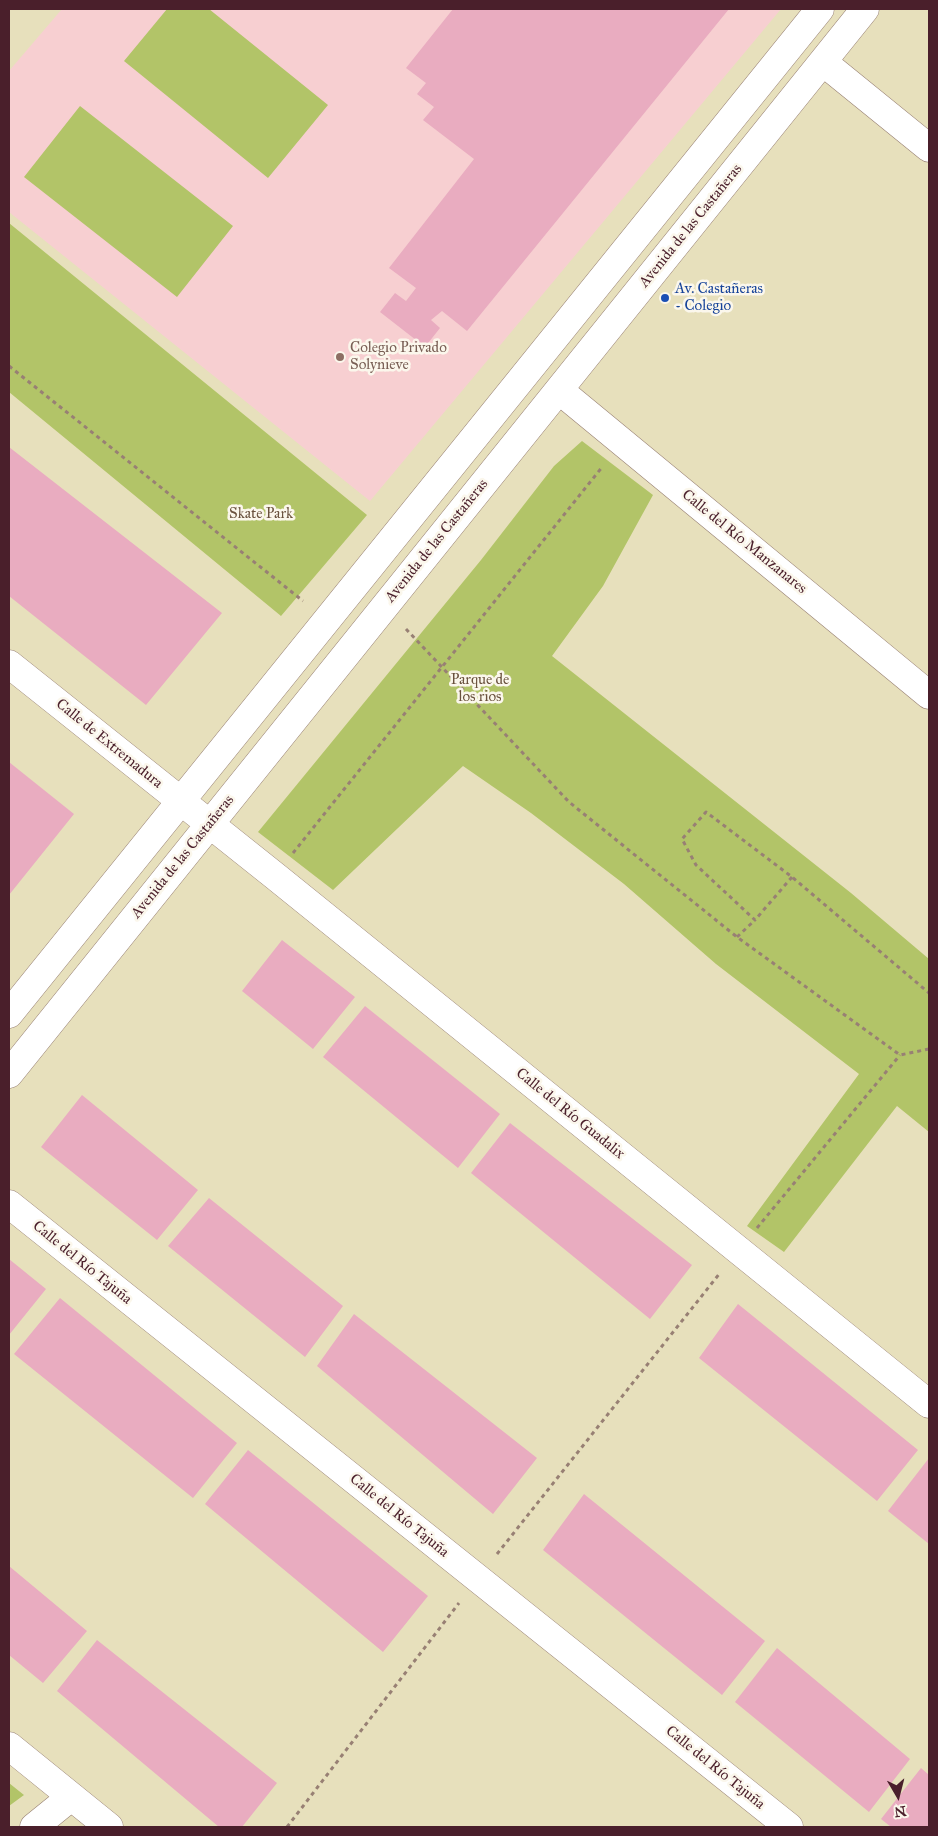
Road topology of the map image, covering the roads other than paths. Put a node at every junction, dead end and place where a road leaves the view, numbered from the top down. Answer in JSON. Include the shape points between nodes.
{"nodes":[{"id":1,"x":820,"y":9,"type":"edge"},
{"id":2,"x":865,"y":9,"type":"edge"},
{"id":3,"x":823,"y":62,"type":"junction"},
{"id":4,"x":929,"y":148,"type":"edge"},
{"id":5,"x":559,"y":390,"type":"junction"},
{"id":6,"x":9,"y":664,"type":"edge"},
{"id":7,"x":929,"y":695,"type":"edge"},
{"id":8,"x":180,"y":801,"type":"junction"},
{"id":9,"x":210,"y":824,"type":"junction"},
{"id":10,"x":9,"y":1014,"type":"edge"},
{"id":11,"x":9,"y":1074,"type":"edge"},
{"id":12,"x":9,"y":1204,"type":"edge"},
{"id":13,"x":929,"y":1404,"type":"edge"},
{"id":14,"x":9,"y":1746,"type":"edge"},
{"id":15,"x":71,"y":1797,"type":"junction"},
{"id":16,"x":34,"y":1827,"type":"edge"},
{"id":17,"x":109,"y":1827,"type":"edge"},
{"id":18,"x":789,"y":1827,"type":"edge"}],
"edges":[{"from":1,"to":8,"type":"street"},
{"from":2,"to":3,"type":"street","name":"Avenida de las Castañeras"},
{"from":3,"to":4,"type":"street"},
{"from":3,"to":5,"type":"street","name":"Avenida de las Castañeras"},
{"from":5,"to":7,"type":"street","name":"Calle del Río Manzanares"},
{"from":5,"to":9,"type":"street","name":"Avenida de las Castañeras"},
{"from":6,"to":8,"type":"street","name":"Calle de Extremadura"},
{"from":8,"to":9,"type":"street","name":"Calle de Extremadura"},
{"from":8,"to":10,"type":"street"},
{"from":9,"to":11,"type":"street","name":"Avenida de las Castañeras"},
{"from":9,"to":13,"type":"street","name":"Calle del Río Guadalix"},
{"from":12,"to":18,"type":"street","name":"Calle del Río Tajuña"},
{"from":14,"to":15,"type":"street"},
{"from":15,"to":16,"type":"street"},
{"from":15,"to":17,"type":"street"}]}
